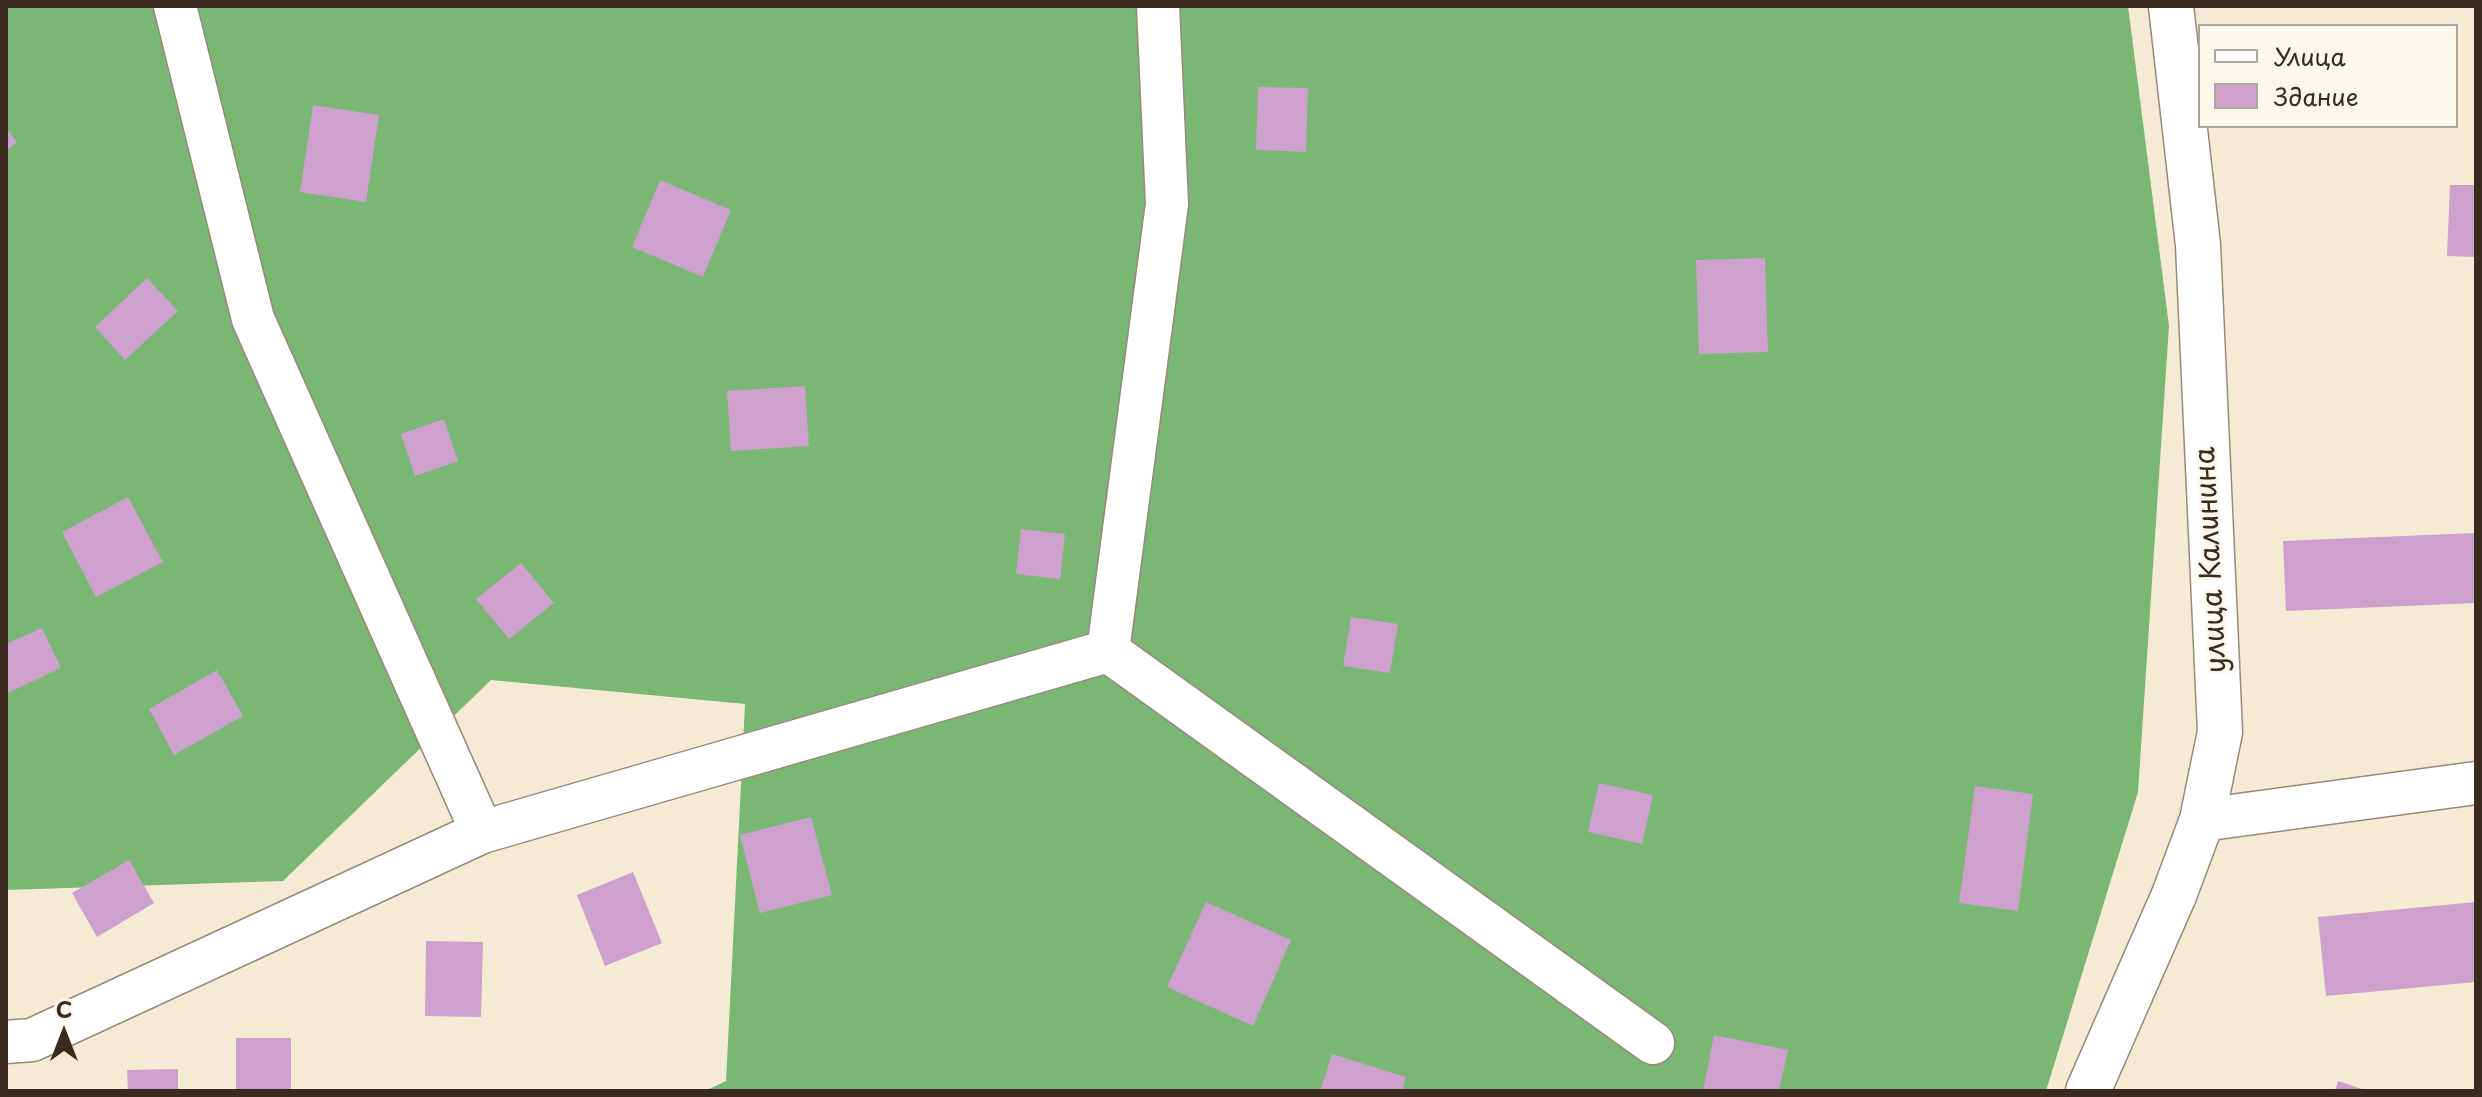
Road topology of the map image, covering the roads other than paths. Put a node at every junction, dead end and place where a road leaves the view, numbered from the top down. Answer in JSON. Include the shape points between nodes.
{"nodes":[{"id":1,"x":175,"y":6,"type":"edge"},
{"id":2,"x":1158,"y":6,"type":"edge"},
{"id":3,"x":2171,"y":6,"type":"edge"},
{"id":4,"x":1108,"y":651,"type":"junction"},
{"id":5,"x":2476,"y":783,"type":"edge"},
{"id":6,"x":2202,"y":820,"type":"junction"},
{"id":7,"x":482,"y":832,"type":"junction"},
{"id":8,"x":6,"y":1042,"type":"edge"},
{"id":9,"x":1653,"y":1043,"type":"dead end"},
{"id":10,"x":2088,"y":1091,"type":"edge"}],
"edges":[{"from":1,"to":7,"type":"street","via":[[253,319]]},
{"from":2,"to":4,"type":"street","via":[[1167,204]]},
{"from":3,"to":6,"type":"main road","name":"улица Калинина","via":[[2198,245],[2220,732]]},
{"from":4,"to":7,"type":"street"},
{"from":4,"to":9,"type":"street"},
{"from":5,"to":6,"type":"street"},
{"from":6,"to":10,"type":"main road","name":"улица Калинина"},
{"from":7,"to":8,"type":"street","via":[[32,1040]]}]}
